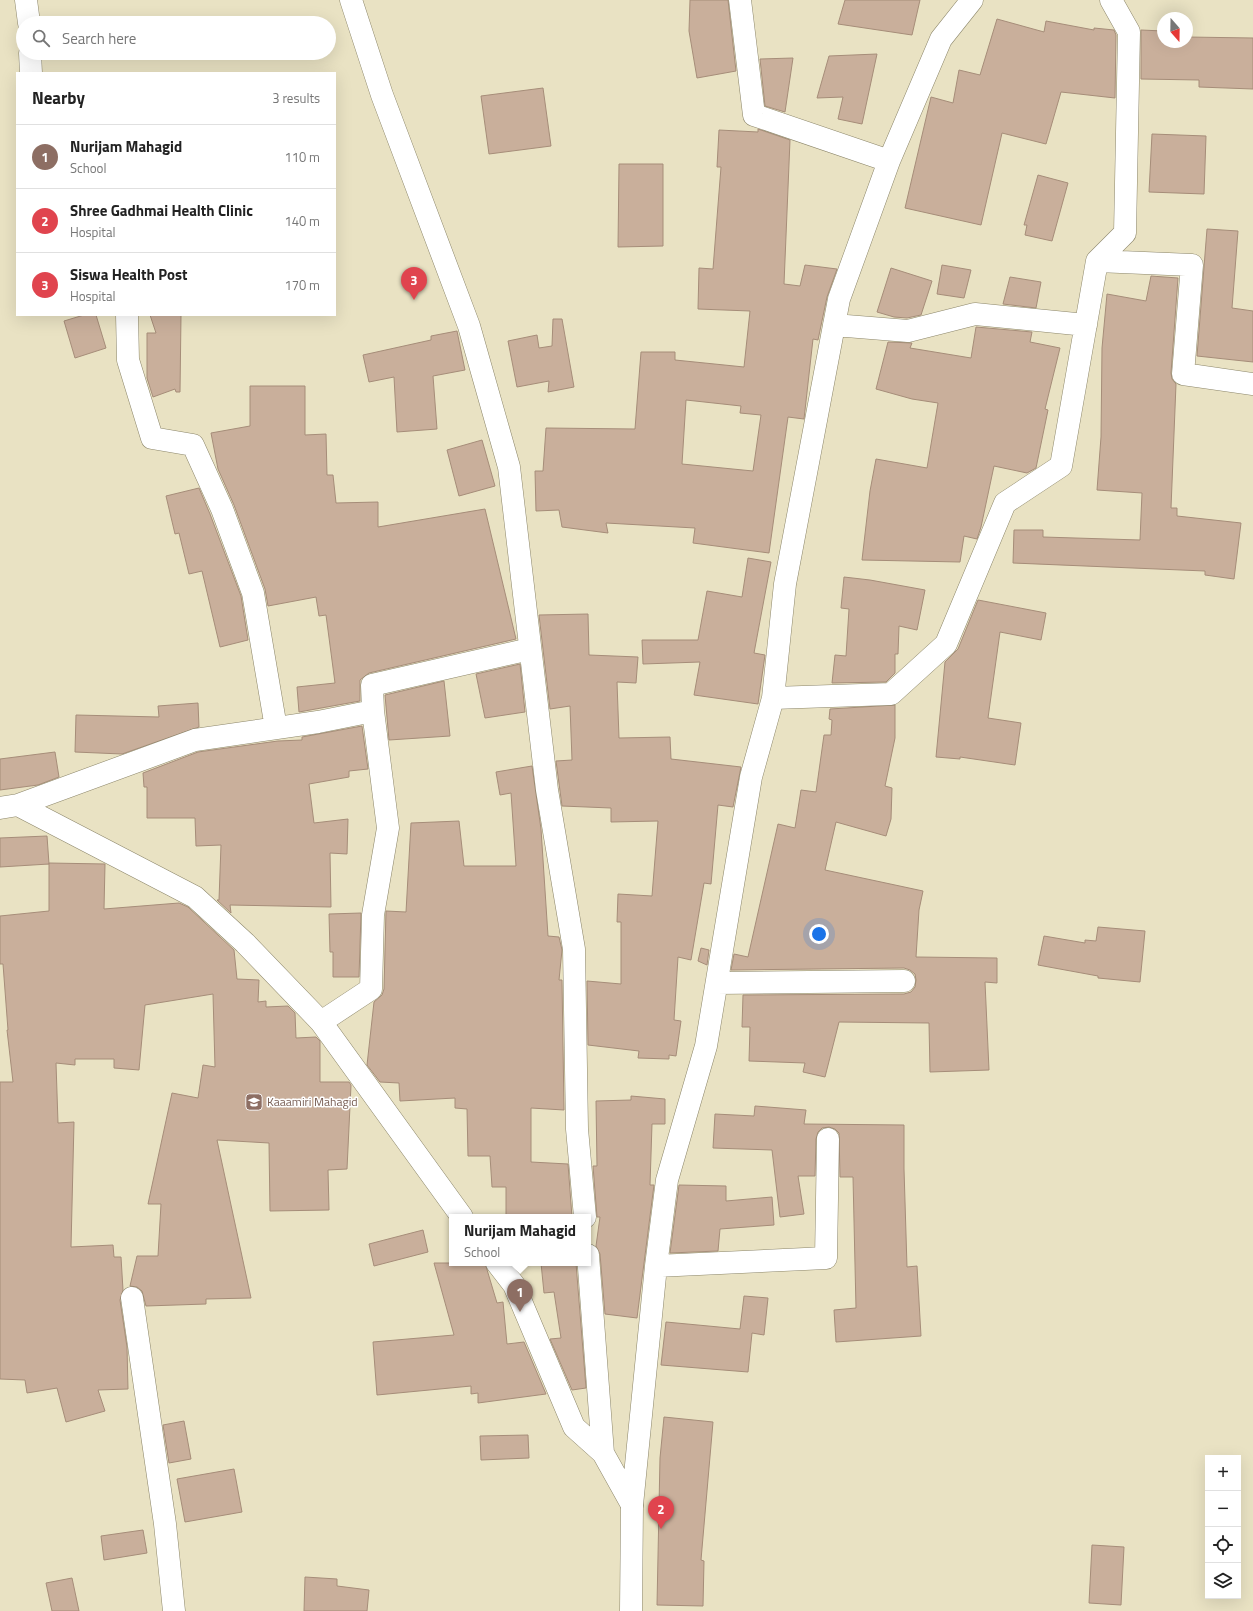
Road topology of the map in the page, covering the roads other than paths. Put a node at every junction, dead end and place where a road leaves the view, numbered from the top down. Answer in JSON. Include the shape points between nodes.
{"nodes":[{"id":1,"x":26,"y":0,"type":"edge"},
{"id":2,"x":351,"y":0,"type":"edge"},
{"id":3,"x":740,"y":0,"type":"edge"},
{"id":4,"x":972,"y":0,"type":"edge"},
{"id":5,"x":1111,"y":0,"type":"edge"},
{"id":6,"x":28,"y":16,"type":"edge"},
{"id":7,"x":30,"y":60,"type":"edge"},
{"id":8,"x":31,"y":72,"type":"edge"},
{"id":9,"x":889,"y":161,"type":"junction"},
{"id":10,"x":1098,"y":261,"type":"junction"},
{"id":11,"x":127,"y":316,"type":"edge"},
{"id":12,"x":834,"y":325,"type":"junction"},
{"id":13,"x":1086,"y":325,"type":"junction"},
{"id":14,"x":1253,"y":384,"type":"edge"},
{"id":15,"x":530,"y":649,"type":"junction"},
{"id":16,"x":773,"y":698,"type":"junction"},
{"id":17,"x":373,"y":711,"type":"junction"},
{"id":18,"x":276,"y":728,"type":"junction"},
{"id":19,"x":9,"y":806,"type":"edge"},
{"id":20,"x":904,"y":980,"type":"dead end"},
{"id":21,"x":717,"y":983,"type":"junction"},
{"id":22,"x":321,"y":1022,"type":"junction"},
{"id":23,"x":828,"y":1139,"type":"dead end"},
{"id":24,"x":460,"y":1214,"type":"edge"},
{"id":25,"x":585,"y":1214,"type":"edge"},
{"id":26,"x":499,"y":1266,"type":"edge"},
{"id":27,"x":589,"y":1266,"type":"edge"},
{"id":28,"x":656,"y":1266,"type":"junction"},
{"id":29,"x":132,"y":1298,"type":"dead end"},
{"id":30,"x":603,"y":1453,"type":"junction"},
{"id":31,"x":632,"y":1505,"type":"junction"},
{"id":32,"x":174,"y":1611,"type":"edge"},
{"id":33,"x":631,"y":1611,"type":"edge"}],
"edges":[{"from":1,"to":6,"type":"street"},
{"from":2,"to":15,"type":"street","via":[[382,95],[469,326],[509,467]]},
{"from":3,"to":9,"type":"street","via":[[754,115]]},
{"from":4,"to":9,"type":"street","via":[[941,39]]},
{"from":5,"to":10,"type":"street","via":[[1128,32],[1125,233]]},
{"from":7,"to":8,"type":"street"},
{"from":9,"to":12,"type":"street","via":[[839,299]]},
{"from":10,"to":13,"type":"street"},
{"from":10,"to":14,"type":"street","via":[[1192,265],[1183,374]]},
{"from":11,"to":18,"type":"street","via":[[128,360],[152,438],[193,445],[222,509],[253,593]]},
{"from":12,"to":13,"type":"street","via":[[908,331],[975,314]]},
{"from":12,"to":16,"type":"street","via":[[785,584]]},
{"from":13,"to":16,"type":"street","via":[[1061,466],[1005,503],[946,644],[891,694]]},
{"from":15,"to":17,"type":"street","via":[[372,685]]},
{"from":15,"to":25,"type":"street","via":[[546,790],[574,949],[577,1129]]},
{"from":16,"to":21,"type":"street","via":[[751,777]]},
{"from":17,"to":18,"type":"street"},
{"from":17,"to":22,"type":"street","via":[[388,828],[373,915],[372,989]]},
{"from":18,"to":19,"type":"street","via":[[195,740]]},
{"from":19,"to":22,"type":"street","via":[[195,897],[245,943]]},
{"from":20,"to":21,"type":"street"},
{"from":21,"to":28,"type":"street","via":[[706,1046],[667,1180]]},
{"from":22,"to":24,"type":"street"},
{"from":23,"to":28,"type":"street","via":[[826,1258]]},
{"from":26,"to":30,"type":"street","via":[[514,1285],[574,1427]]},
{"from":27,"to":30,"type":"street"},
{"from":28,"to":31,"type":"street"},
{"from":29,"to":32,"type":"street","via":[[165,1524]]},
{"from":30,"to":31,"type":"street"},
{"from":31,"to":33,"type":"street"}]}
